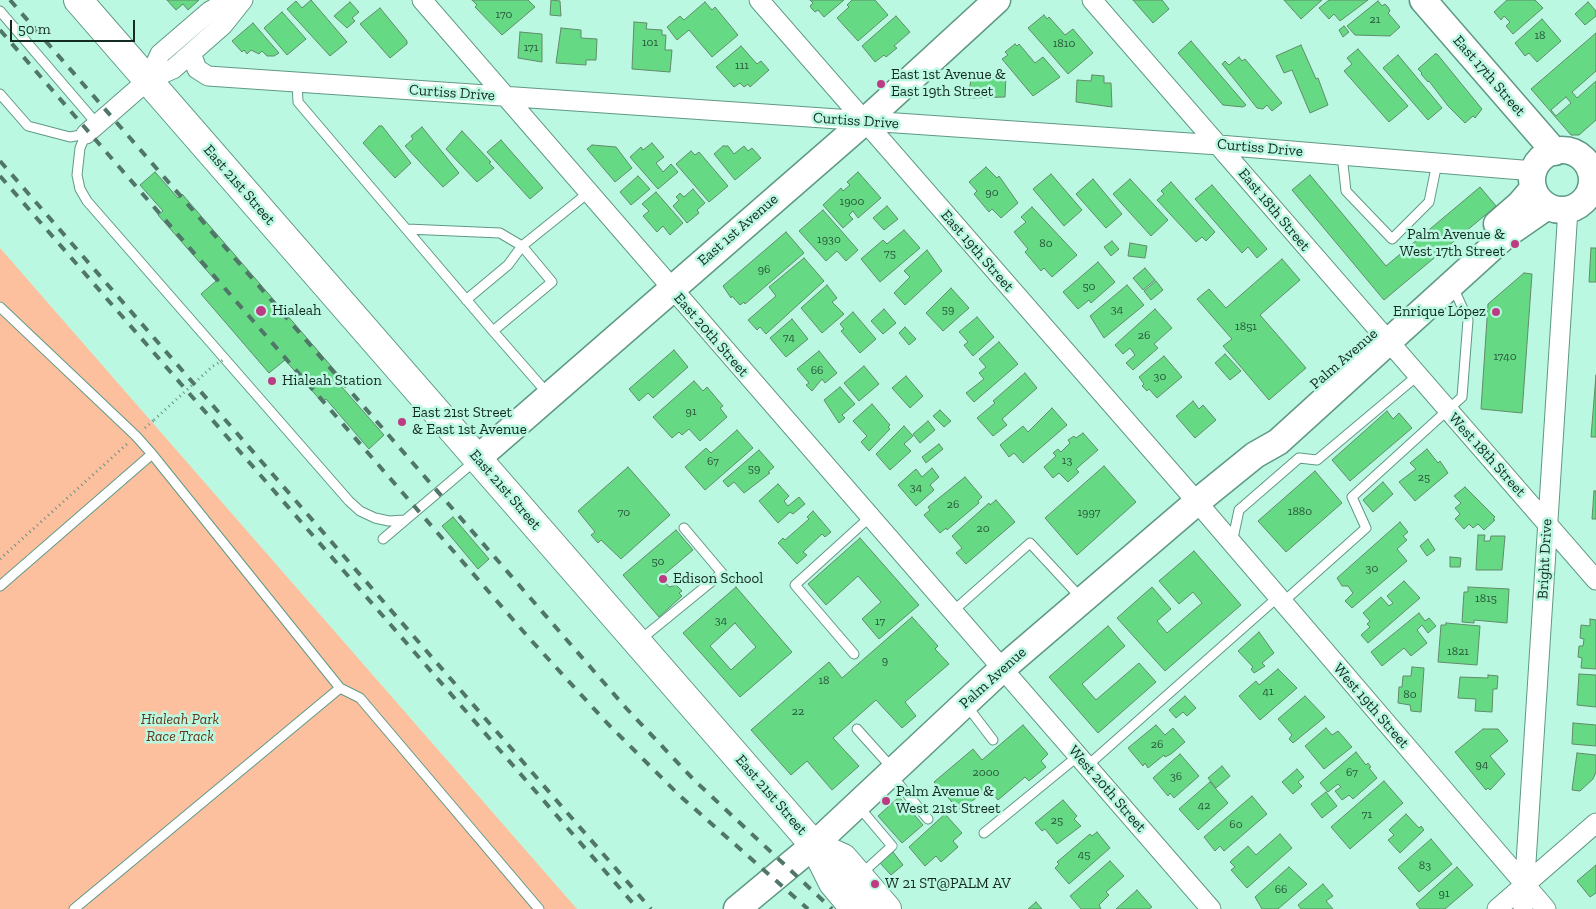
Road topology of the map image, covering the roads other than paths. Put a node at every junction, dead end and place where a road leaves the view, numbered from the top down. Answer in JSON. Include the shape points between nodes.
{"nodes":[{"id":1,"x":78,"y":0,"type":"edge"},
{"id":2,"x":230,"y":0,"type":"edge"},
{"id":3,"x":243,"y":0,"type":"edge"},
{"id":4,"x":422,"y":0,"type":"edge"},
{"id":5,"x":759,"y":0,"type":"edge"},
{"id":6,"x":997,"y":0,"type":"edge"},
{"id":7,"x":1092,"y":0,"type":"edge"},
{"id":8,"x":1423,"y":0,"type":"edge"},
{"id":9,"x":0,"y":11,"type":"edge"},
{"id":10,"x":191,"y":53,"type":"junction"},
{"id":11,"x":148,"y":80,"type":"junction"},
{"id":12,"x":297,"y":82,"type":"junction"},
{"id":13,"x":0,"y":94,"type":"edge"},
{"id":14,"x":505,"y":97,"type":"junction"},
{"id":15,"x":864,"y":122,"type":"junction"},
{"id":16,"x":92,"y":129,"type":"junction"},
{"id":17,"x":1219,"y":145,"type":"junction"},
{"id":18,"x":1342,"y":155,"type":"junction"},
{"id":19,"x":1437,"y":163,"type":"junction"},
{"id":20,"x":1571,"y":179,"type":"edge"},
{"id":21,"x":588,"y":192,"type":"junction"},
{"id":22,"x":407,"y":229,"type":"junction"},
{"id":23,"x":522,"y":246,"type":"junction"},
{"id":24,"x":1452,"y":285,"type":"junction"},
{"id":25,"x":671,"y":288,"type":"junction"},
{"id":26,"x":466,"y":300,"type":"junction"},
{"id":27,"x":0,"y":307,"type":"edge"},
{"id":28,"x":493,"y":331,"type":"junction"},
{"id":29,"x":1383,"y":337,"type":"junction"},
{"id":30,"x":1417,"y":376,"type":"junction"},
{"id":31,"x":549,"y":395,"type":"junction"},
{"id":32,"x":1447,"y":410,"type":"junction"},
{"id":33,"x":152,"y":454,"type":"junction"},
{"id":34,"x":478,"y":458,"type":"junction"},
{"id":35,"x":1197,"y":502,"type":"junction"},
{"id":36,"x":870,"y":517,"type":"junction"},
{"id":37,"x":404,"y":520,"type":"junction"},
{"id":38,"x":1547,"y":523,"type":"junction"},
{"id":39,"x":684,"y":528,"type":"dead end"},
{"id":40,"x":383,"y":539,"type":"dead end"},
{"id":41,"x":1232,"y":544,"type":"junction"},
{"id":42,"x":1596,"y":580,"type":"edge"},
{"id":43,"x":0,"y":586,"type":"edge"},
{"id":44,"x":1083,"y":600,"type":"junction"},
{"id":45,"x":1280,"y":600,"type":"junction"},
{"id":46,"x":952,"y":612,"type":"junction"},
{"id":47,"x":638,"y":642,"type":"junction"},
{"id":48,"x":854,"y":654,"type":"dead end"},
{"id":49,"x":1002,"y":669,"type":"junction"},
{"id":50,"x":340,"y":688,"type":"junction"},
{"id":51,"x":965,"y":704,"type":"junction"},
{"id":52,"x":857,"y":729,"type":"dead end"},
{"id":53,"x":993,"y":740,"type":"dead end"},
{"id":54,"x":1082,"y":761,"type":"junction"},
{"id":55,"x":892,"y":772,"type":"junction"},
{"id":56,"x":857,"y":804,"type":"junction"},
{"id":57,"x":928,"y":819,"type":"dead end"},
{"id":58,"x":1596,"y":823,"type":"edge"},
{"id":59,"x":984,"y":833,"type":"dead end"},
{"id":60,"x":814,"y":845,"type":"junction"},
{"id":61,"x":858,"y":876,"type":"junction"},
{"id":62,"x":1525,"y":885,"type":"junction"},
{"id":63,"x":746,"y":906,"type":"edge"},
{"id":64,"x":74,"y":909,"type":"edge"},
{"id":65,"x":539,"y":909,"type":"edge"},
{"id":66,"x":855,"y":909,"type":"edge"},
{"id":67,"x":887,"y":909,"type":"edge"},
{"id":68,"x":1212,"y":909,"type":"edge"},
{"id":69,"x":1497,"y":909,"type":"edge"},
{"id":70,"x":1523,"y":909,"type":"edge"},
{"id":71,"x":1546,"y":909,"type":"edge"}],
"edges":[{"from":1,"to":11,"type":"main road","name":"East 21st Street"},
{"from":2,"to":11,"type":"street","via":[[210,11],[160,54]]},
{"from":3,"to":10,"type":"street","via":[[223,25]]},
{"from":4,"to":14,"type":"street","name":"East 20th Street"},
{"from":5,"to":15,"type":"street","name":"East 19th Street"},
{"from":6,"to":15,"type":"main road","name":"East 1st Avenue"},
{"from":7,"to":17,"type":"street","name":"East 18th Street"},
{"from":8,"to":20,"type":"main road","name":"East 17th Street"},
{"from":9,"to":16,"type":"lane"},
{"from":10,"to":11,"type":"street","via":[[173,69]]},
{"from":10,"to":12,"type":"street","name":"Curtiss Drive","via":[[197,69],[208,76]]},
{"from":11,"to":16,"type":"street"},
{"from":11,"to":34,"type":"main road","name":"East 21st Street"},
{"from":12,"to":14,"type":"street","name":"Curtiss Drive"},
{"from":12,"to":22,"type":"lane","via":[[298,102]]},
{"from":13,"to":16,"type":"lane","via":[[28,126],[70,137]]},
{"from":14,"to":15,"type":"street","name":"Curtiss Drive"},
{"from":14,"to":21,"type":"street","name":"East 20th Street"},
{"from":15,"to":17,"type":"street","name":"Curtiss Drive"},
{"from":15,"to":25,"type":"main road","name":"East 1st Avenue"},
{"from":15,"to":35,"type":"street","name":"East 19th Street"},
{"from":16,"to":37,"type":"lane","via":[[80,148],[77,175],[87,201],[360,511],[389,521]]},
{"from":17,"to":18,"type":"street","name":"Curtiss Drive"},
{"from":17,"to":29,"type":"street","name":"East 18th Street"},
{"from":18,"to":19,"type":"street","name":"Curtiss Drive"},
{"from":18,"to":19,"type":"lane","via":[[1346,191],[1392,239],[1429,202]]},
{"from":19,"to":20,"type":"street","name":"Curtiss Drive"},
{"from":20,"to":24,"type":"main road","name":"Palm Avenue"},
{"from":20,"to":29,"type":"main road","name":"Palm Avenue","via":[[1520,204]]},
{"from":20,"to":38,"type":"street","name":"Bright Drive"},
{"from":21,"to":23,"type":"lane"},
{"from":21,"to":25,"type":"street","name":"East 20th Street"},
{"from":22,"to":23,"type":"lane","via":[[500,233]]},
{"from":22,"to":26,"type":"lane"},
{"from":23,"to":26,"type":"lane","via":[[508,265]]},
{"from":23,"to":28,"type":"lane","via":[[552,282]]},
{"from":24,"to":29,"type":"main road","name":"Palm Avenue"},
{"from":24,"to":32,"type":"lane","via":[[1468,320],[1462,397]]},
{"from":25,"to":31,"type":"main road","name":"East 1st Avenue"},
{"from":25,"to":36,"type":"street","name":"East 20th Street"},
{"from":26,"to":28,"type":"lane"},
{"from":27,"to":33,"type":"lane"},
{"from":28,"to":31,"type":"lane"},
{"from":29,"to":30,"type":"street","name":"West 18th Street"},
{"from":29,"to":35,"type":"main road","name":"Palm Avenue","via":[[1265,428],[1255,455]]},
{"from":30,"to":32,"type":"street","name":"West 18th Street"},
{"from":30,"to":41,"type":"lane","via":[[1317,460],[1299,458],[1238,510]]},
{"from":31,"to":34,"type":"main road","name":"East 1st Avenue"},
{"from":32,"to":38,"type":"street","name":"West 18th Street"},
{"from":32,"to":45,"type":"lane","via":[[1352,497],[1366,528]]},
{"from":33,"to":43,"type":"lane"},
{"from":33,"to":50,"type":"lane"},
{"from":34,"to":37,"type":"lane"},
{"from":34,"to":47,"type":"main road","name":"East 21st Street"},
{"from":35,"to":41,"type":"street","name":"West 19th Street"},
{"from":35,"to":44,"type":"main road","name":"Palm Avenue"},
{"from":36,"to":46,"type":"street","name":"East 20th Street"},
{"from":36,"to":48,"type":"lane","via":[[795,585]]},
{"from":37,"to":40,"type":"lane"},
{"from":38,"to":42,"type":"street","name":"West 18th Street"},
{"from":38,"to":62,"type":"street","name":"Bright Drive"},
{"from":39,"to":47,"type":"lane","via":[[722,573]]},
{"from":41,"to":45,"type":"street","name":"West 19th Street"},
{"from":44,"to":46,"type":"lane","via":[[1030,543]]},
{"from":44,"to":49,"type":"main road","name":"Palm Avenue"},
{"from":45,"to":54,"type":"lane"},
{"from":45,"to":62,"type":"street","name":"West 19th Street"},
{"from":46,"to":49,"type":"street","name":"East 20th Street"},
{"from":47,"to":60,"type":"main road","name":"East 21st Street"},
{"from":49,"to":51,"type":"main road","name":"Palm Avenue"},
{"from":49,"to":54,"type":"street","name":"West 20th Street"},
{"from":50,"to":64,"type":"lane"},
{"from":50,"to":65,"type":"lane","via":[[360,698]]},
{"from":51,"to":53,"type":"lane"},
{"from":51,"to":55,"type":"main road","name":"Palm Avenue"},
{"from":52,"to":55,"type":"lane"},
{"from":54,"to":59,"type":"lane"},
{"from":54,"to":68,"type":"street","name":"West 20th Street"},
{"from":55,"to":56,"type":"main road","name":"Palm Avenue"},
{"from":55,"to":57,"type":"lane"},
{"from":56,"to":60,"type":"main road","name":"Palm Avenue"},
{"from":56,"to":61,"type":"lane","via":[[892,846]]},
{"from":58,"to":62,"type":"street"},
{"from":60,"to":61,"type":"main road","via":[[842,858]]},
{"from":60,"to":63,"type":"main road","name":"Palm Avenue"},
{"from":60,"to":66,"type":"main road","via":[[834,884]]},
{"from":61,"to":67,"type":"main road"},
{"from":62,"to":69,"type":"street"},
{"from":62,"to":70,"type":"street","name":"Bright Drive"},
{"from":62,"to":71,"type":"street","name":"West 19th Street"}]}
